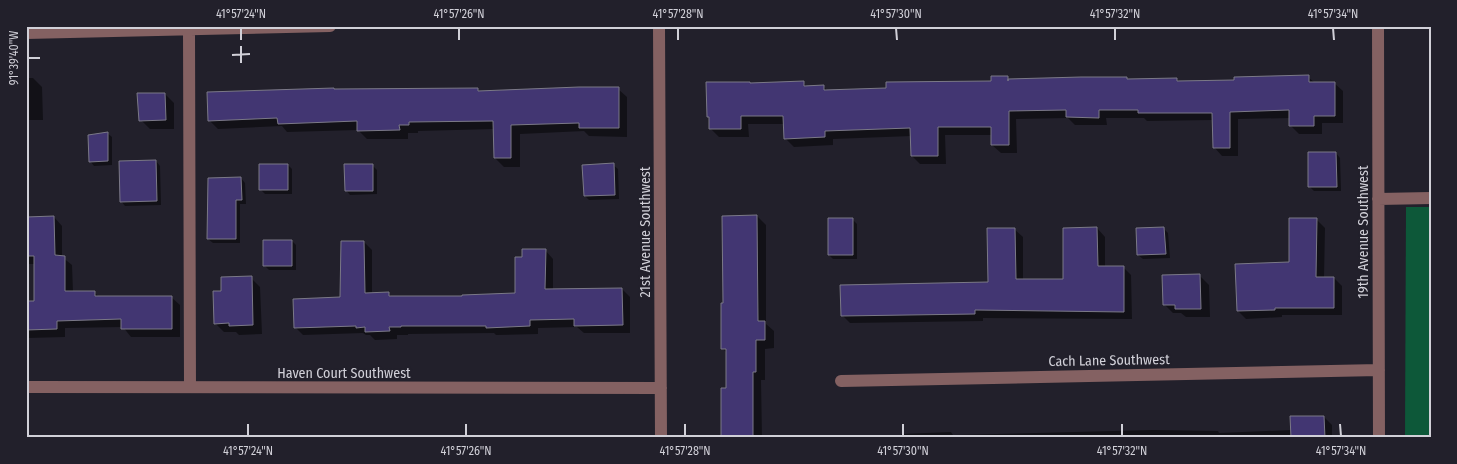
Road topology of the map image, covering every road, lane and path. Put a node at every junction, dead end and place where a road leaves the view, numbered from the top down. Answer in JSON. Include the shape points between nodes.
{"nodes":[{"id":1,"x":330,"y":26,"type":"edge"},
{"id":2,"x":659,"y":26,"type":"edge"},
{"id":3,"x":1378,"y":26,"type":"edge"},
{"id":4,"x":189,"y":29,"type":"junction"},
{"id":5,"x":26,"y":33,"type":"edge"},
{"id":6,"x":1431,"y":198,"type":"edge"},
{"id":7,"x":1378,"y":199,"type":"junction"},
{"id":8,"x":1379,"y":370,"type":"junction"},
{"id":9,"x":841,"y":381,"type":"dead end"},
{"id":10,"x":26,"y":387,"type":"edge"},
{"id":11,"x":190,"y":387,"type":"junction"},
{"id":12,"x":661,"y":388,"type":"junction"},
{"id":13,"x":661,"y":438,"type":"edge"},
{"id":14,"x":1379,"y":438,"type":"edge"}],
"edges":[{"from":1,"to":4,"type":"street"},
{"from":2,"to":12,"type":"street","name":"21st Avenue Southwest"},
{"from":3,"to":7,"type":"street","name":"19th Avenue Southwest"},
{"from":4,"to":5,"type":"street"},
{"from":4,"to":11,"type":"street"},
{"from":6,"to":7,"type":"street"},
{"from":7,"to":8,"type":"street","name":"19th Avenue Southwest"},
{"from":8,"to":9,"type":"street","name":"Cach Lane Southwest"},
{"from":8,"to":14,"type":"street","name":"19th Avenue Southwest"},
{"from":10,"to":11,"type":"street","name":"Haven Court Southwest"},
{"from":11,"to":12,"type":"street","name":"Haven Court Southwest"},
{"from":12,"to":13,"type":"street","name":"21st Avenue Southwest"}]}
